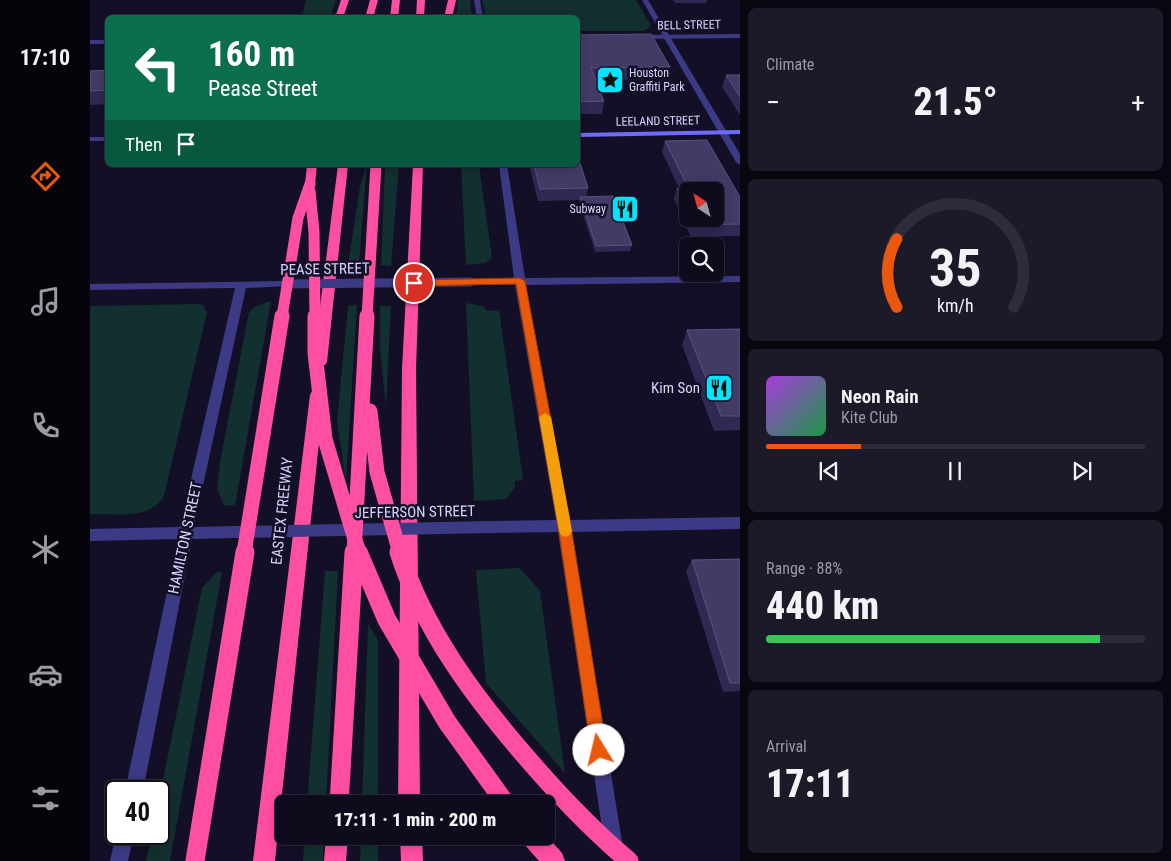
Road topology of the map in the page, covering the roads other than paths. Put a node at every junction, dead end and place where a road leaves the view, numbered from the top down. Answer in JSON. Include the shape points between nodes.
{"nodes":[{"id":1,"x":345,"y":0,"type":"edge"},
{"id":2,"x":374,"y":0,"type":"edge"},
{"id":3,"x":396,"y":0,"type":"edge"},
{"id":4,"x":421,"y":0,"type":"edge"},
{"id":5,"x":452,"y":0,"type":"edge"},
{"id":6,"x":477,"y":0,"type":"edge"},
{"id":7,"x":645,"y":0,"type":"edge"},
{"id":8,"x":340,"y":15,"type":"edge"},
{"id":9,"x":370,"y":15,"type":"edge"},
{"id":10,"x":394,"y":15,"type":"edge"},
{"id":11,"x":420,"y":15,"type":"edge"},
{"id":12,"x":449,"y":15,"type":"edge"},
{"id":13,"x":480,"y":15,"type":"edge"},
{"id":14,"x":666,"y":36,"type":"junction"},
{"id":15,"x":740,"y":36,"type":"edge"},
{"id":16,"x":626,"y":37,"type":"edge"},
{"id":17,"x":90,"y":42,"type":"edge"},
{"id":18,"x":105,"y":42,"type":"edge"},
{"id":19,"x":740,"y":132,"type":"edge"},
{"id":20,"x":722,"y":133,"type":"junction"},
{"id":21,"x":580,"y":135,"type":"edge"},
{"id":22,"x":90,"y":139,"type":"edge"},
{"id":23,"x":105,"y":139,"type":"edge"},
{"id":24,"x":740,"y":162,"type":"edge"},
{"id":25,"x":312,"y":167,"type":"edge"},
{"id":26,"x":343,"y":167,"type":"edge"},
{"id":27,"x":376,"y":167,"type":"edge"},
{"id":28,"x":418,"y":167,"type":"edge"},
{"id":29,"x":504,"y":167,"type":"edge"},
{"id":30,"x":310,"y":184,"type":"junction"},
{"id":31,"x":740,"y":279,"type":"edge"},
{"id":32,"x":520,"y":281,"type":"junction"},
{"id":33,"x":241,"y":285,"type":"junction"},
{"id":34,"x":90,"y":287,"type":"edge"},
{"id":35,"x":365,"y":371,"type":"junction"},
{"id":36,"x":740,"y":522,"type":"edge"},
{"id":37,"x":564,"y":526,"type":"junction"},
{"id":38,"x":186,"y":533,"type":"junction"},
{"id":39,"x":90,"y":535,"type":"edge"},
{"id":40,"x":136,"y":780,"type":"edge"},
{"id":41,"x":340,"y":795,"type":"edge"},
{"id":42,"x":409,"y":795,"type":"edge"},
{"id":43,"x":500,"y":795,"type":"edge"},
{"id":44,"x":123,"y":845,"type":"edge"},
{"id":45,"x":336,"y":845,"type":"edge"},
{"id":46,"x":411,"y":845,"type":"edge"},
{"id":47,"x":540,"y":845,"type":"edge"},
{"id":48,"x":120,"y":861,"type":"edge"},
{"id":49,"x":195,"y":861,"type":"edge"},
{"id":50,"x":264,"y":861,"type":"edge"},
{"id":51,"x":335,"y":861,"type":"edge"},
{"id":52,"x":412,"y":861,"type":"edge"},
{"id":53,"x":554,"y":861,"type":"edge"},
{"id":54,"x":616,"y":861,"type":"edge"},
{"id":55,"x":629,"y":861,"type":"edge"}],
"edges":[{"from":1,"to":8,"type":"highway"},
{"from":2,"to":9,"type":"highway"},
{"from":3,"to":10,"type":"highway"},
{"from":4,"to":11,"type":"highway"},
{"from":5,"to":12,"type":"highway"},
{"from":6,"to":13,"type":"street"},
{"from":7,"to":14,"type":"street"},
{"from":14,"to":15,"type":"street","name":"BELL STREET"},
{"from":14,"to":16,"type":"street","name":"BELL STREET"},
{"from":14,"to":20,"type":"street"},
{"from":17,"to":18,"type":"street"},
{"from":19,"to":20,"type":"main road","name":"LEELAND STREET"},
{"from":20,"to":21,"type":"main road","name":"LEELAND STREET"},
{"from":20,"to":24,"type":"street"},
{"from":22,"to":23,"type":"street"},
{"from":25,"to":30,"type":"highway"},
{"from":26,"to":50,"type":"highway","name":"EASTEX FREEWAY"},
{"from":27,"to":35,"type":"highway","bridge":true},
{"from":28,"to":42,"type":"highway","via":[[409,369]]},
{"from":29,"to":32,"type":"street"},
{"from":30,"to":43,"type":"highway","bridge":true,"via":[[314,232],[315,352],[325,438],[362,564],[387,620],[447,722]]},
{"from":30,"to":49,"type":"highway","bridge":true,"via":[[298,218]]},
{"from":31,"to":32,"type":"street","name":"PEASE STREET"},
{"from":32,"to":33,"type":"street","name":"PEASE STREET","bridge":true},
{"from":32,"to":37,"type":"street"},
{"from":33,"to":34,"type":"street","name":"PEASE STREET"},
{"from":33,"to":38,"type":"street","name":"HAMILTON STREET"},
{"from":35,"to":41,"type":"highway","bridge":true},
{"from":35,"to":55,"type":"highway","bridge":true,"via":[[377,472],[388,515],[407,576],[439,641],[486,710],[545,779]]},
{"from":36,"to":37,"type":"street","name":"JEFFERSON STREET"},
{"from":37,"to":38,"type":"street","name":"JEFFERSON STREET","bridge":true},
{"from":37,"to":54,"type":"street"},
{"from":38,"to":39,"type":"street","name":"JEFFERSON STREET"},
{"from":38,"to":40,"type":"street","name":"HAMILTON STREET"},
{"from":44,"to":48,"type":"street"},
{"from":45,"to":51,"type":"highway"},
{"from":46,"to":52,"type":"highway"},
{"from":47,"to":53,"type":"highway"}]}
